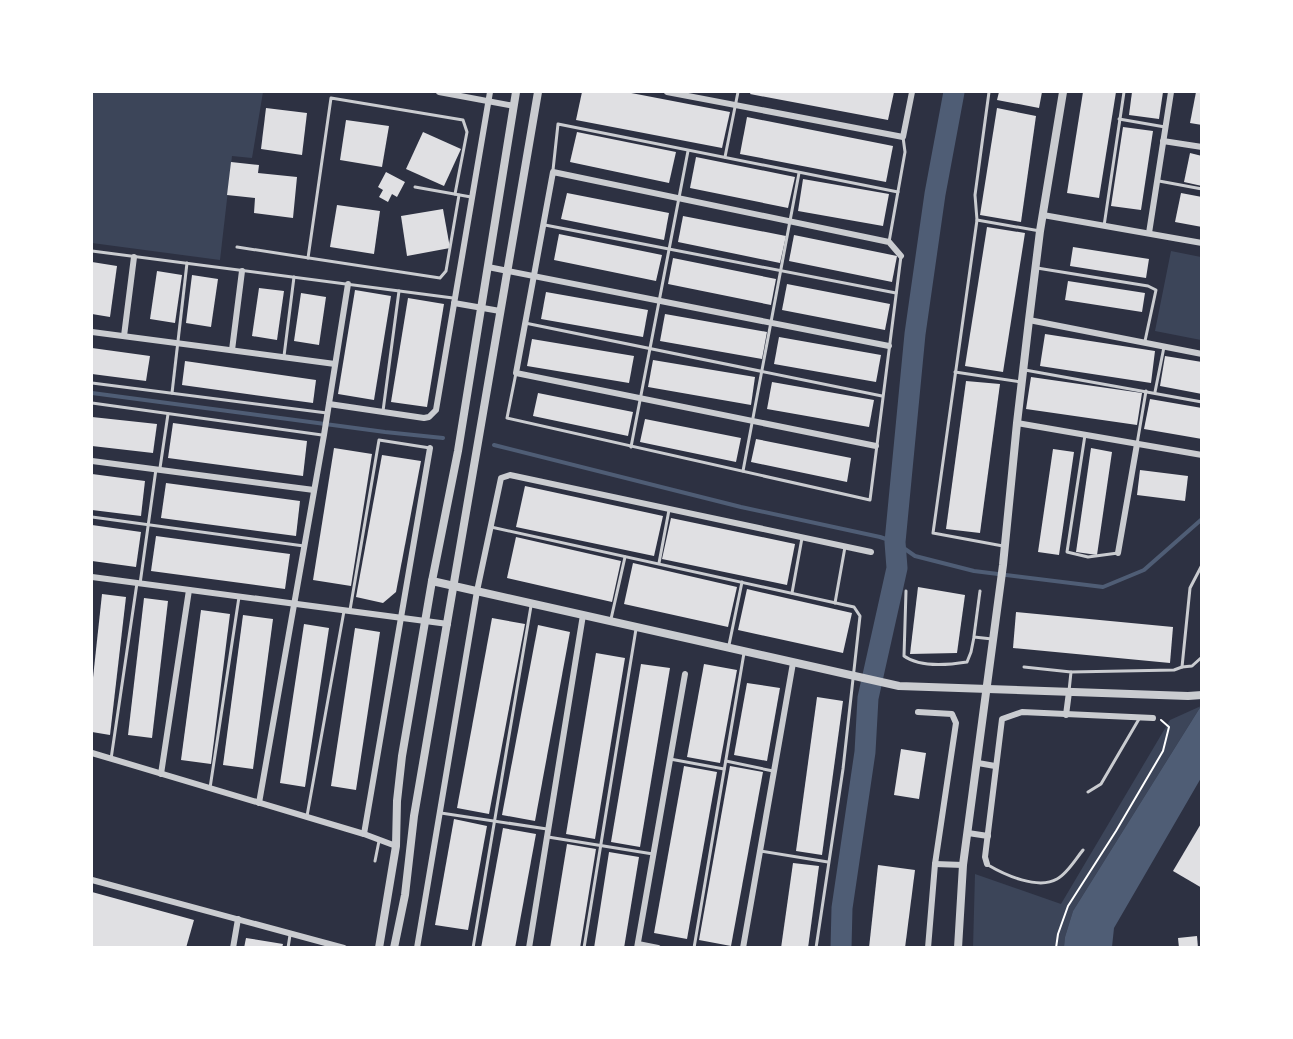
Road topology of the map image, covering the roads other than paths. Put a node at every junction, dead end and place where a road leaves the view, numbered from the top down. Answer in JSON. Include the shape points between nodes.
{"nodes":[{"id":1,"x":439,"y":92,"type":"edge"},
{"id":2,"x":490,"y":92,"type":"edge"},
{"id":3,"x":516,"y":92,"type":"edge"},
{"id":4,"x":538,"y":92,"type":"edge"},
{"id":5,"x":667,"y":92,"type":"edge"},
{"id":6,"x":738,"y":92,"type":"edge"},
{"id":7,"x":912,"y":92,"type":"edge"},
{"id":8,"x":989,"y":92,"type":"edge"},
{"id":9,"x":1063,"y":92,"type":"edge"},
{"id":10,"x":1124,"y":92,"type":"edge"},
{"id":11,"x":1171,"y":92,"type":"edge"},
{"id":12,"x":489,"y":101,"type":"junction"},
{"id":13,"x":736,"y":105,"type":"junction"},
{"id":14,"x":513,"y":106,"type":"junction"},
{"id":15,"x":1119,"y":119,"type":"junction"},
{"id":16,"x":1166,"y":127,"type":"junction"},
{"id":17,"x":903,"y":137,"type":"junction"},
{"id":18,"x":1163,"y":141,"type":"junction"},
{"id":19,"x":1202,"y":147,"type":"edge"},
{"id":20,"x":688,"y":150,"type":"junction"},
{"id":21,"x":725,"y":157,"type":"junction"},
{"id":22,"x":553,"y":172,"type":"junction"},
{"id":23,"x":800,"y":173,"type":"junction"},
{"id":24,"x":1157,"y":180,"type":"junction"},
{"id":25,"x":415,"y":187,"type":"dead end"},
{"id":26,"x":1202,"y":189,"type":"edge"},
{"id":27,"x":898,"y":192,"type":"junction"},
{"id":28,"x":457,"y":195,"type":"junction"},
{"id":29,"x":472,"y":197,"type":"junction"},
{"id":30,"x":679,"y":198,"type":"junction"},
{"id":31,"x":1043,"y":215,"type":"junction"},
{"id":32,"x":977,"y":220,"type":"junction"},
{"id":33,"x":790,"y":221,"type":"junction"},
{"id":34,"x":543,"y":225,"type":"junction"},
{"id":35,"x":1104,"y":226,"type":"junction"},
{"id":36,"x":1040,"y":231,"type":"junction"},
{"id":37,"x":1149,"y":233,"type":"junction"},
{"id":38,"x":889,"y":242,"type":"junction"},
{"id":39,"x":1202,"y":243,"type":"edge"},
{"id":40,"x":237,"y":247,"type":"dead end"},
{"id":41,"x":670,"y":248,"type":"junction"},
{"id":42,"x":92,"y":251,"type":"edge"},
{"id":43,"x":901,"y":256,"type":"joint"},
{"id":44,"x":135,"y":257,"type":"junction"},
{"id":45,"x":308,"y":258,"type":"junction"},
{"id":46,"x":187,"y":263,"type":"junction"},
{"id":47,"x":488,"y":267,"type":"junction"},
{"id":48,"x":1035,"y":268,"type":"junction"},
{"id":49,"x":242,"y":270,"type":"junction"},
{"id":50,"x":781,"y":270,"type":"junction"},
{"id":51,"x":507,"y":271,"type":"junction"},
{"id":52,"x":294,"y":277,"type":"junction"},
{"id":53,"x":534,"y":277,"type":"junction"},
{"id":54,"x":348,"y":284,"type":"junction"},
{"id":55,"x":399,"y":291,"type":"junction"},
{"id":56,"x":896,"y":293,"type":"junction"},
{"id":57,"x":455,"y":301,"type":"junction"},
{"id":58,"x":659,"y":301,"type":"junction"},
{"id":59,"x":481,"y":308,"type":"junction"},
{"id":60,"x":500,"y":312,"type":"junction"},
{"id":61,"x":1029,"y":320,"type":"junction"},
{"id":62,"x":771,"y":322,"type":"junction"},
{"id":63,"x":525,"y":323,"type":"junction"},
{"id":64,"x":92,"y":332,"type":"edge"},
{"id":65,"x":124,"y":336,"type":"junction"},
{"id":66,"x":177,"y":343,"type":"junction"},
{"id":67,"x":1145,"y":343,"type":"junction"},
{"id":68,"x":889,"y":346,"type":"junction"},
{"id":69,"x":1164,"y":347,"type":"junction"},
{"id":70,"x":650,"y":349,"type":"junction"},
{"id":71,"x":232,"y":350,"type":"junction"},
{"id":72,"x":1202,"y":354,"type":"edge"},
{"id":73,"x":284,"y":357,"type":"junction"},
{"id":74,"x":336,"y":364,"type":"junction"},
{"id":75,"x":1023,"y":370,"type":"junction"},
{"id":76,"x":762,"y":371,"type":"junction"},
{"id":77,"x":955,"y":372,"type":"junction"},
{"id":78,"x":516,"y":373,"type":"junction"},
{"id":79,"x":1021,"y":382,"type":"junction"},
{"id":80,"x":92,"y":383,"type":"edge"},
{"id":81,"x":1146,"y":391,"type":"junction"},
{"id":82,"x":172,"y":393,"type":"junction"},
{"id":83,"x":1155,"y":393,"type":"junction"},
{"id":84,"x":883,"y":396,"type":"junction"},
{"id":85,"x":640,"y":397,"type":"junction"},
{"id":86,"x":1202,"y":402,"type":"edge"},
{"id":87,"x":92,"y":403,"type":"edge"},
{"id":88,"x":329,"y":404,"type":"junction"},
{"id":89,"x":382,"y":413,"type":"junction"},
{"id":90,"x":168,"y":414,"type":"junction"},
{"id":91,"x":327,"y":415,"type":"junction"},
{"id":92,"x":752,"y":420,"type":"junction"},
{"id":93,"x":1017,"y":423,"type":"junction"},
{"id":94,"x":324,"y":432,"type":"junction"},
{"id":95,"x":1085,"y":435,"type":"junction"},
{"id":96,"x":1137,"y":444,"type":"junction"},
{"id":97,"x":876,"y":446,"type":"junction"},
{"id":98,"x":631,"y":447,"type":"junction"},
{"id":99,"x":430,"y":448,"type":"joint"},
{"id":100,"x":1202,"y":455,"type":"edge"},
{"id":101,"x":92,"y":461,"type":"edge"},
{"id":102,"x":158,"y":470,"type":"junction"},
{"id":103,"x":742,"y":471,"type":"junction"},
{"id":104,"x":314,"y":490,"type":"junction"},
{"id":105,"x":670,"y":509,"type":"junction"},
{"id":106,"x":92,"y":517,"type":"edge"},
{"id":107,"x":148,"y":524,"type":"junction"},
{"id":108,"x":491,"y":526,"type":"junction"},
{"id":109,"x":802,"y":538,"type":"junction"},
{"id":110,"x":1005,"y":546,"type":"junction"},
{"id":111,"x":304,"y":547,"type":"junction"},
{"id":112,"x":845,"y":547,"type":"junction"},
{"id":113,"x":871,"y":552,"type":"dead end"},
{"id":114,"x":1118,"y":553,"type":"joint"},
{"id":115,"x":625,"y":556,"type":"junction"},
{"id":116,"x":659,"y":564,"type":"junction"},
{"id":117,"x":1202,"y":565,"type":"edge"},
{"id":118,"x":92,"y":577,"type":"edge"},
{"id":119,"x":432,"y":581,"type":"junction"},
{"id":120,"x":742,"y":582,"type":"junction"},
{"id":121,"x":139,"y":583,"type":"junction"},
{"id":122,"x":455,"y":586,"type":"junction"},
{"id":123,"x":189,"y":590,"type":"junction"},
{"id":124,"x":477,"y":591,"type":"junction"},
{"id":125,"x":906,"y":591,"type":"dead end"},
{"id":126,"x":980,"y":591,"type":"dead end"},
{"id":127,"x":792,"y":593,"type":"junction"},
{"id":128,"x":239,"y":597,"type":"junction"},
{"id":129,"x":532,"y":603,"type":"junction"},
{"id":130,"x":835,"y":603,"type":"junction"},
{"id":131,"x":294,"y":604,"type":"junction"},
{"id":132,"x":347,"y":611,"type":"junction"},
{"id":133,"x":583,"y":615,"type":"junction"},
{"id":134,"x":401,"y":618,"type":"junction"},
{"id":135,"x":425,"y":620,"type":"junction"},
{"id":136,"x":611,"y":621,"type":"junction"},
{"id":137,"x":448,"y":624,"type":"junction"},
{"id":138,"x":636,"y":627,"type":"junction"},
{"id":139,"x":974,"y":637,"type":"junction"},
{"id":140,"x":994,"y":639,"type":"junction"},
{"id":141,"x":728,"y":648,"type":"junction"},
{"id":142,"x":744,"y":652,"type":"junction"},
{"id":143,"x":1202,"y":657,"type":"edge"},
{"id":144,"x":793,"y":663,"type":"junction"},
{"id":145,"x":1024,"y":667,"type":"dead end"},
{"id":146,"x":1182,"y":667,"type":"junction"},
{"id":147,"x":1071,"y":672,"type":"junction"},
{"id":148,"x":685,"y":674,"type":"dead end"},
{"id":149,"x":857,"y":677,"type":"junction"},
{"id":150,"x":987,"y":689,"type":"junction"},
{"id":151,"x":1069,"y":692,"type":"junction"},
{"id":152,"x":1202,"y":695,"type":"edge"},
{"id":153,"x":918,"y":712,"type":"dead end"},
{"id":154,"x":1066,"y":715,"type":"junction"},
{"id":155,"x":1140,"y":718,"type":"junction"},
{"id":156,"x":1153,"y":718,"type":"road end"},
{"id":157,"x":92,"y":753,"type":"edge"},
{"id":158,"x":111,"y":759,"type":"junction"},
{"id":159,"x":670,"y":759,"type":"junction"},
{"id":160,"x":726,"y":761,"type":"junction"},
{"id":161,"x":978,"y":763,"type":"junction"},
{"id":162,"x":995,"y":766,"type":"junction"},
{"id":163,"x":724,"y":769,"type":"junction"},
{"id":164,"x":774,"y":771,"type":"junction"},
{"id":165,"x":161,"y":774,"type":"junction"},
{"id":166,"x":210,"y":788,"type":"junction"},
{"id":167,"x":1088,"y":792,"type":"dead end"},
{"id":168,"x":259,"y":803,"type":"junction"},
{"id":169,"x":439,"y":812,"type":"junction"},
{"id":170,"x":307,"y":817,"type":"junction"},
{"id":171,"x":495,"y":821,"type":"junction"},
{"id":172,"x":549,"y":829,"type":"junction"},
{"id":173,"x":968,"y":833,"type":"junction"},
{"id":174,"x":364,"y":834,"type":"junction"},
{"id":175,"x":988,"y":836,"type":"junction"},
{"id":176,"x":548,"y":837,"type":"junction"},
{"id":177,"x":379,"y":839,"type":"junction"},
{"id":178,"x":396,"y":846,"type":"junction"},
{"id":179,"x":602,"y":846,"type":"junction"},
{"id":180,"x":1083,"y":850,"type":"dead end"},
{"id":181,"x":760,"y":851,"type":"junction"},
{"id":182,"x":654,"y":854,"type":"junction"},
{"id":183,"x":375,"y":861,"type":"dead end"},
{"id":184,"x":828,"y":862,"type":"junction"},
{"id":185,"x":935,"y":864,"type":"junction"},
{"id":186,"x":987,"y":864,"type":"joint"},
{"id":187,"x":963,"y":865,"type":"junction"},
{"id":188,"x":92,"y":880,"type":"edge"},
{"id":189,"x":238,"y":919,"type":"junction"},
{"id":190,"x":290,"y":933,"type":"junction"},
{"id":191,"x":638,"y":946,"type":"edge"},
{"id":192,"x":233,"y":948,"type":"edge"},
{"id":193,"x":288,"y":948,"type":"edge"},
{"id":194,"x":344,"y":948,"type":"edge"},
{"id":195,"x":379,"y":948,"type":"edge"},
{"id":196,"x":393,"y":948,"type":"edge"},
{"id":197,"x":417,"y":948,"type":"edge"},
{"id":198,"x":473,"y":948,"type":"edge"},
{"id":199,"x":529,"y":948,"type":"edge"},
{"id":200,"x":584,"y":948,"type":"edge"},
{"id":201,"x":658,"y":948,"type":"edge"},
{"id":202,"x":694,"y":948,"type":"edge"},
{"id":203,"x":743,"y":948,"type":"edge"},
{"id":204,"x":816,"y":948,"type":"edge"},
{"id":205,"x":928,"y":948,"type":"edge"},
{"id":206,"x":958,"y":948,"type":"edge"}],
"edges":[{"from":1,"to":12,"type":"street"},
{"from":2,"to":12,"type":"street"},
{"from":3,"to":14,"type":"street"},
{"from":4,"to":51,"type":"street"},
{"from":5,"to":13,"type":"street"},
{"from":6,"to":13,"type":"lane"},
{"from":7,"to":17,"type":"street"},
{"from":8,"to":32,"type":"lane","via":[[975,195]]},
{"from":9,"to":31,"type":"street"},
{"from":10,"to":15,"type":"lane"},
{"from":11,"to":16,"type":"street"},
{"from":12,"to":14,"type":"street"},
{"from":12,"to":29,"type":"street"},
{"from":13,"to":17,"type":"street"},
{"from":13,"to":21,"type":"lane"},
{"from":14,"to":47,"type":"street"},
{"from":15,"to":16,"type":"lane"},
{"from":15,"to":35,"type":"lane"},
{"from":16,"to":18,"type":"street"},
{"from":17,"to":27,"type":"lane","via":[[905,152]]},
{"from":18,"to":19,"type":"street"},
{"from":18,"to":24,"type":"street"},
{"from":20,"to":21,"type":"lane"},
{"from":20,"to":22,"type":"lane","via":[[558,124]]},
{"from":20,"to":30,"type":"lane"},
{"from":21,"to":23,"type":"lane"},
{"from":22,"to":30,"type":"street"},
{"from":22,"to":34,"type":"street"},
{"from":23,"to":27,"type":"lane"},
{"from":23,"to":33,"type":"lane"},
{"from":24,"to":26,"type":"lane"},
{"from":24,"to":37,"type":"street"},
{"from":25,"to":28,"type":"lane"},
{"from":27,"to":38,"type":"lane"},
{"from":28,"to":29,"type":"lane"},
{"from":28,"to":45,"type":"lane","via":[[446,270],[440,278]]},
{"from":28,"to":45,"type":"lane","via":[[467,132],[463,120],[331,98]]},
{"from":29,"to":57,"type":"street"},
{"from":30,"to":33,"type":"street"},
{"from":30,"to":41,"type":"lane"},
{"from":31,"to":35,"type":"street"},
{"from":31,"to":36,"type":"street"},
{"from":32,"to":36,"type":"lane"},
{"from":32,"to":77,"type":"lane"},
{"from":33,"to":38,"type":"street"},
{"from":33,"to":50,"type":"lane"},
{"from":34,"to":41,"type":"lane"},
{"from":34,"to":53,"type":"street"},
{"from":35,"to":37,"type":"street"},
{"from":36,"to":48,"type":"street"},
{"from":37,"to":39,"type":"street"},
{"from":38,"to":43,"type":"street"},
{"from":40,"to":45,"type":"lane"},
{"from":41,"to":50,"type":"lane"},
{"from":41,"to":58,"type":"lane"},
{"from":42,"to":44,"type":"lane"},
{"from":43,"to":56,"type":"lane"},
{"from":44,"to":46,"type":"lane"},
{"from":44,"to":65,"type":"street"},
{"from":46,"to":49,"type":"lane"},
{"from":46,"to":66,"type":"lane"},
{"from":47,"to":51,"type":"street"},
{"from":47,"to":59,"type":"street"},
{"from":48,"to":61,"type":"street"},
{"from":48,"to":67,"type":"lane","via":[[1156,290]]},
{"from":49,"to":52,"type":"lane"},
{"from":49,"to":71,"type":"street"},
{"from":50,"to":56,"type":"lane"},
{"from":50,"to":62,"type":"lane"},
{"from":51,"to":53,"type":"street"},
{"from":51,"to":60,"type":"street"},
{"from":52,"to":54,"type":"lane"},
{"from":52,"to":73,"type":"lane"},
{"from":53,"to":58,"type":"street"},
{"from":53,"to":63,"type":"street"},
{"from":54,"to":55,"type":"lane"},
{"from":54,"to":74,"type":"street"},
{"from":55,"to":57,"type":"lane"},
{"from":55,"to":89,"type":"lane"},
{"from":56,"to":68,"type":"lane"},
{"from":57,"to":59,"type":"street"},
{"from":57,"to":89,"type":"street","via":[[433,414],[424,418]]},
{"from":58,"to":62,"type":"street"},
{"from":58,"to":70,"type":"lane"},
{"from":59,"to":60,"type":"street"},
{"from":59,"to":119,"type":"street"},
{"from":60,"to":122,"type":"street"},
{"from":61,"to":67,"type":"street"},
{"from":61,"to":75,"type":"street"},
{"from":62,"to":68,"type":"street"},
{"from":62,"to":76,"type":"lane"},
{"from":63,"to":70,"type":"lane"},
{"from":63,"to":78,"type":"street"},
{"from":64,"to":65,"type":"street"},
{"from":65,"to":66,"type":"street"},
{"from":66,"to":71,"type":"street"},
{"from":66,"to":82,"type":"lane"},
{"from":67,"to":69,"type":"street"},
{"from":68,"to":84,"type":"lane"},
{"from":69,"to":72,"type":"street"},
{"from":69,"to":83,"type":"lane"},
{"from":70,"to":76,"type":"lane"},
{"from":70,"to":85,"type":"lane"},
{"from":71,"to":73,"type":"street"},
{"from":73,"to":74,"type":"street"},
{"from":74,"to":88,"type":"street"},
{"from":75,"to":79,"type":"street"},
{"from":75,"to":81,"type":"lane"},
{"from":76,"to":84,"type":"lane"},
{"from":76,"to":92,"type":"lane"},
{"from":77,"to":79,"type":"lane"},
{"from":77,"to":110,"type":"lane","via":[[933,533]]},
{"from":78,"to":85,"type":"street"},
{"from":78,"to":98,"type":"lane","via":[[507,418]]},
{"from":79,"to":93,"type":"street"},
{"from":80,"to":82,"type":"lane"},
{"from":81,"to":83,"type":"lane"},
{"from":81,"to":96,"type":"lane"},
{"from":82,"to":91,"type":"lane"},
{"from":83,"to":86,"type":"lane"},
{"from":84,"to":97,"type":"lane"},
{"from":85,"to":92,"type":"street"},
{"from":85,"to":98,"type":"lane"},
{"from":87,"to":90,"type":"lane"},
{"from":88,"to":89,"type":"street"},
{"from":88,"to":91,"type":"street"},
{"from":90,"to":94,"type":"lane"},
{"from":90,"to":102,"type":"lane"},
{"from":91,"to":94,"type":"street"},
{"from":92,"to":97,"type":"street"},
{"from":92,"to":103,"type":"lane"},
{"from":93,"to":95,"type":"street"},
{"from":93,"to":110,"type":"street"},
{"from":94,"to":104,"type":"street"},
{"from":95,"to":96,"type":"street"},
{"from":95,"to":114,"type":"lane","via":[[1067,552],[1088,557]]},
{"from":96,"to":100,"type":"street"},
{"from":96,"to":114,"type":"street"},
{"from":97,"to":103,"type":"lane","via":[[870,500]]},
{"from":98,"to":103,"type":"lane"},
{"from":99,"to":132,"type":"lane","via":[[379,440]]},
{"from":99,"to":134,"type":"street"},
{"from":101,"to":102,"type":"street"},
{"from":102,"to":104,"type":"street"},
{"from":102,"to":107,"type":"lane"},
{"from":104,"to":111,"type":"street"},
{"from":105,"to":108,"type":"street","via":[[504,476]]},
{"from":105,"to":109,"type":"street"},
{"from":105,"to":116,"type":"lane"},
{"from":106,"to":107,"type":"lane"},
{"from":107,"to":111,"type":"lane"},
{"from":107,"to":121,"type":"lane"},
{"from":108,"to":115,"type":"lane"},
{"from":108,"to":124,"type":"street"},
{"from":109,"to":112,"type":"street"},
{"from":109,"to":127,"type":"lane"},
{"from":110,"to":140,"type":"street"},
{"from":111,"to":131,"type":"street"},
{"from":112,"to":113,"type":"street"},
{"from":112,"to":130,"type":"lane"},
{"from":115,"to":116,"type":"lane"},
{"from":115,"to":136,"type":"lane"},
{"from":116,"to":120,"type":"lane"},
{"from":117,"to":146,"type":"lane","via":[[1190,588]]},
{"from":118,"to":121,"type":"street"},
{"from":119,"to":122,"type":"street"},
{"from":119,"to":135,"type":"street"},
{"from":120,"to":127,"type":"lane"},
{"from":120,"to":141,"type":"lane"},
{"from":121,"to":123,"type":"street"},
{"from":121,"to":158,"type":"lane"},
{"from":122,"to":124,"type":"street"},
{"from":122,"to":137,"type":"street"},
{"from":123,"to":128,"type":"street"},
{"from":123,"to":165,"type":"street"},
{"from":124,"to":129,"type":"street"},
{"from":124,"to":169,"type":"street"},
{"from":125,"to":139,"type":"lane","via":[[904,656],[913,663],[967,662]]},
{"from":126,"to":139,"type":"lane"},
{"from":127,"to":130,"type":"lane"},
{"from":128,"to":131,"type":"street"},
{"from":128,"to":166,"type":"lane"},
{"from":129,"to":133,"type":"street"},
{"from":129,"to":171,"type":"lane"},
{"from":130,"to":149,"type":"lane","via":[[854,607],[860,616]]},
{"from":131,"to":132,"type":"street"},
{"from":131,"to":168,"type":"street"},
{"from":132,"to":134,"type":"street"},
{"from":132,"to":170,"type":"lane"},
{"from":133,"to":136,"type":"street"},
{"from":133,"to":172,"type":"street"},
{"from":134,"to":135,"type":"street"},
{"from":134,"to":174,"type":"street"},
{"from":135,"to":137,"type":"street"},
{"from":135,"to":178,"type":"street","via":[[402,756]]},
{"from":136,"to":138,"type":"street"},
{"from":137,"to":196,"type":"street"},
{"from":138,"to":141,"type":"street"},
{"from":138,"to":179,"type":"lane"},
{"from":139,"to":140,"type":"lane"},
{"from":140,"to":150,"type":"street"},
{"from":141,"to":142,"type":"street"},
{"from":142,"to":144,"type":"street"},
{"from":142,"to":160,"type":"lane"},
{"from":143,"to":146,"type":"lane","via":[[1192,666]]},
{"from":144,"to":149,"type":"street"},
{"from":144,"to":164,"type":"street"},
{"from":145,"to":147,"type":"lane"},
{"from":146,"to":147,"type":"lane"},
{"from":147,"to":151,"type":"lane"},
{"from":148,"to":159,"type":"street"},
{"from":149,"to":150,"type":"street","via":[[899,686]]},
{"from":149,"to":184,"type":"lane"},
{"from":150,"to":151,"type":"street"},
{"from":150,"to":161,"type":"street"},
{"from":151,"to":152,"type":"street"},
{"from":151,"to":154,"type":"street"},
{"from":153,"to":185,"type":"street","via":[[952,714],[956,723]]},
{"from":154,"to":155,"type":"street"},
{"from":154,"to":162,"type":"street","via":[[1022,712],[1005,717]]},
{"from":155,"to":156,"type":"street"},
{"from":155,"to":167,"type":"lane","via":[[1101,784]]},
{"from":157,"to":158,"type":"street"},
{"from":158,"to":165,"type":"street"},
{"from":159,"to":163,"type":"lane"},
{"from":159,"to":182,"type":"street"},
{"from":160,"to":163,"type":"lane"},
{"from":160,"to":164,"type":"lane"},
{"from":161,"to":162,"type":"street"},
{"from":161,"to":173,"type":"street"},
{"from":162,"to":175,"type":"street"},
{"from":163,"to":202,"type":"lane"},
{"from":164,"to":181,"type":"street"},
{"from":165,"to":166,"type":"street"},
{"from":166,"to":168,"type":"street"},
{"from":168,"to":170,"type":"street"},
{"from":169,"to":171,"type":"lane"},
{"from":169,"to":197,"type":"street"},
{"from":170,"to":174,"type":"street"},
{"from":171,"to":172,"type":"lane"},
{"from":171,"to":198,"type":"lane"},
{"from":172,"to":176,"type":"street"},
{"from":173,"to":175,"type":"street"},
{"from":173,"to":187,"type":"street"},
{"from":174,"to":177,"type":"street"},
{"from":175,"to":186,"type":"street"},
{"from":176,"to":179,"type":"lane"},
{"from":176,"to":199,"type":"street"},
{"from":177,"to":178,"type":"street"},
{"from":177,"to":183,"type":"lane"},
{"from":178,"to":195,"type":"street"},
{"from":179,"to":182,"type":"lane"},
{"from":179,"to":200,"type":"lane"},
{"from":180,"to":186,"type":"lane","via":[[1059,879],[1047,883],[1031,882]]},
{"from":181,"to":184,"type":"lane"},
{"from":181,"to":203,"type":"street"},
{"from":182,"to":191,"type":"street"},
{"from":184,"to":204,"type":"lane"},
{"from":185,"to":187,"type":"street"},
{"from":185,"to":205,"type":"street"},
{"from":187,"to":206,"type":"street"},
{"from":188,"to":189,"type":"street"},
{"from":189,"to":190,"type":"street"},
{"from":189,"to":192,"type":"street"},
{"from":190,"to":193,"type":"lane"},
{"from":190,"to":194,"type":"street"},
{"from":191,"to":201,"type":"street"}]}
